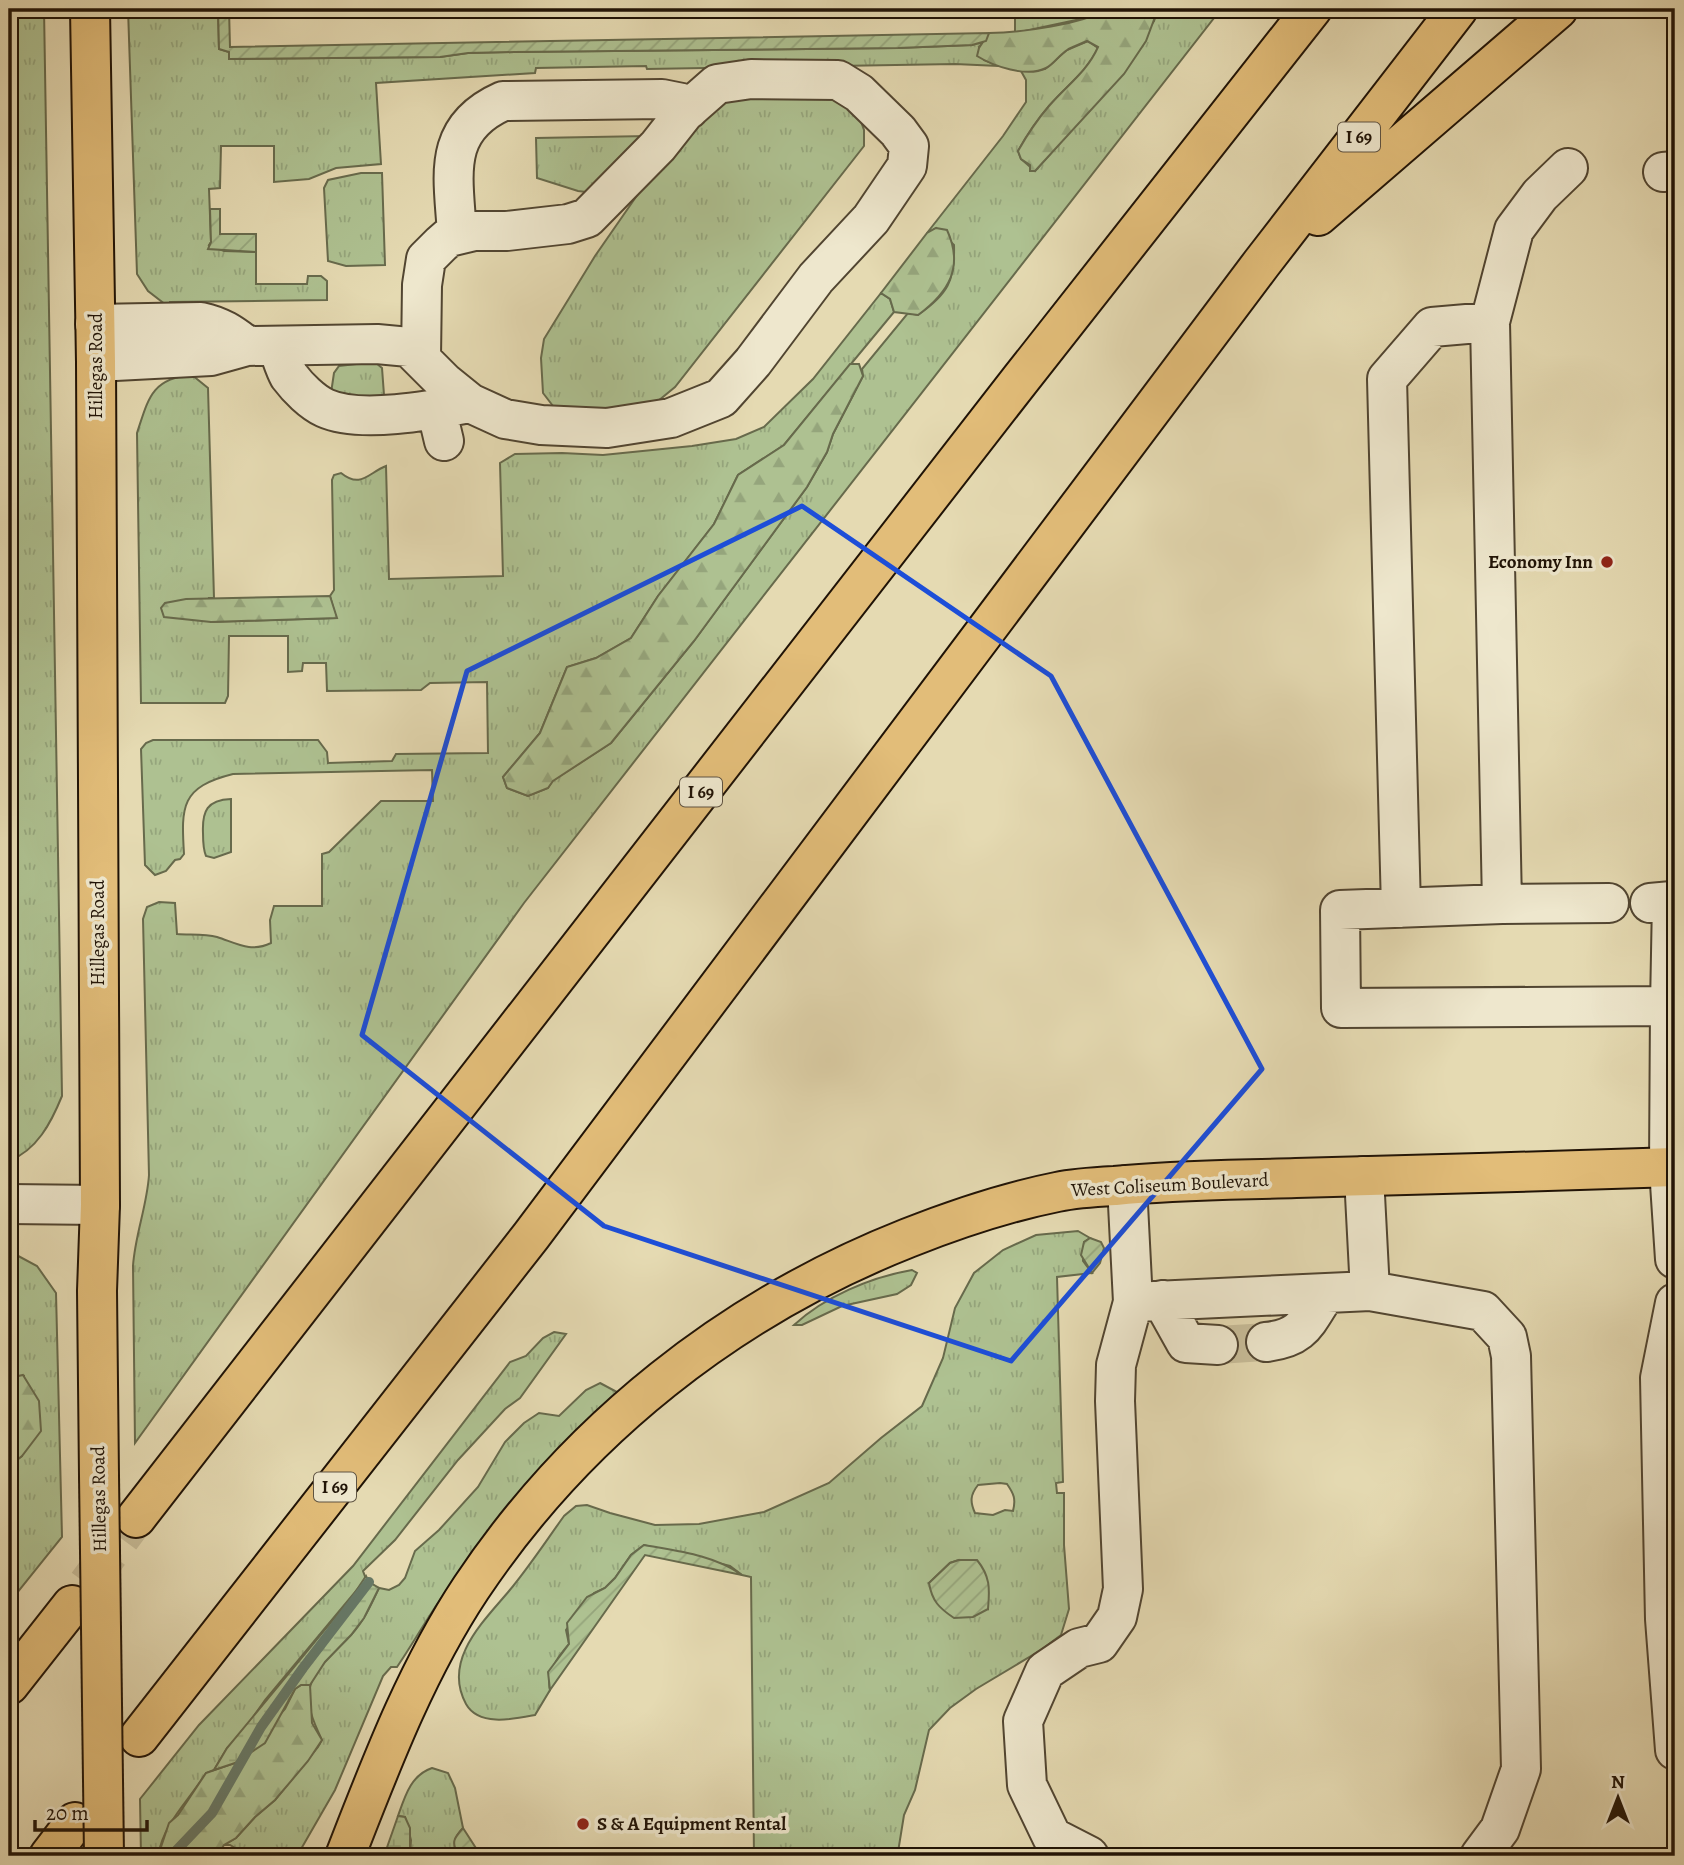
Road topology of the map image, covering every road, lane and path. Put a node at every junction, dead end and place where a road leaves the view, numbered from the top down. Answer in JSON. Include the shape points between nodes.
{"nodes":[{"id":1,"x":90,"y":9,"type":"edge"},
{"id":2,"x":1289,"y":9,"type":"edge"},
{"id":3,"x":1312,"y":9,"type":"edge"},
{"id":4,"x":1458,"y":9,"type":"edge"},
{"id":5,"x":1558,"y":9,"type":"edge"},
{"id":6,"x":1267,"y":67,"type":"junction"},
{"id":7,"x":689,"y":109,"type":"junction"},
{"id":8,"x":1568,"y":167,"type":"dead end"},
{"id":9,"x":457,"y":235,"type":"junction"},
{"id":10,"x":1261,"y":264,"type":"junction"},
{"id":11,"x":1490,"y":322,"type":"junction"},
{"id":12,"x":95,"y":324,"type":"junction"},
{"id":13,"x":262,"y":346,"type":"junction"},
{"id":14,"x":421,"y":357,"type":"junction"},
{"id":15,"x":96,"y":362,"type":"junction"},
{"id":16,"x":470,"y":403,"type":"junction"},
{"id":17,"x":1666,"y":902,"type":"edge"},
{"id":18,"x":1609,"y":903,"type":"dead end"},
{"id":19,"x":1502,"y":904,"type":"junction"},
{"id":20,"x":1401,"y":908,"type":"junction"},
{"id":21,"x":1673,"y":1006,"type":"edge"},
{"id":22,"x":1672,"y":1168,"type":"edge"},
{"id":23,"x":1364,"y":1176,"type":"junction"},
{"id":24,"x":1127,"y":1185,"type":"junction"},
{"id":25,"x":9,"y":1204,"type":"edge"},
{"id":26,"x":100,"y":1205,"type":"junction"},
{"id":27,"x":1675,"y":1259,"type":"edge"},
{"id":28,"x":1370,"y":1292,"type":"junction"},
{"id":29,"x":1325,"y":1294,"type":"junction"},
{"id":30,"x":1148,"y":1301,"type":"junction"},
{"id":31,"x":1674,"y":1311,"type":"edge"},
{"id":32,"x":1266,"y":1342,"type":"tunnel mouth"},
{"id":33,"x":1218,"y":1345,"type":"tunnel mouth"},
{"id":34,"x":136,"y":1518,"type":"tunnel mouth"},
{"id":35,"x":72,"y":1605,"type":"tunnel mouth"},
{"id":36,"x":9,"y":1685,"type":"edge"},
{"id":37,"x":139,"y":1737,"type":"dead end"},
{"id":38,"x":1675,"y":1750,"type":"edge"},
{"id":39,"x":75,"y":1822,"type":"dead end"},
{"id":40,"x":49,"y":1856,"type":"edge"},
{"id":41,"x":104,"y":1856,"type":"edge"},
{"id":42,"x":345,"y":1856,"type":"edge"},
{"id":43,"x":1089,"y":1856,"type":"edge"},
{"id":44,"x":1480,"y":1856,"type":"edge"}],
"edges":[{"from":1,"to":12,"type":"main road","name":"Hillegas Road"},
{"from":2,"to":6,"type":"main road"},
{"from":3,"to":6,"type":"main road","number":"I 69"},
{"from":4,"to":10,"type":"main road","number":"I 69"},
{"from":5,"to":10,"type":"main road"},
{"from":6,"to":34,"type":"main road","number":"I 69"},
{"from":7,"to":9,"type":"street","via":[[587,218]]},
{"from":7,"to":9,"type":"street","via":[[662,99],[503,101],[485,109],[467,128],[455,151]]},
{"from":7,"to":16,"type":"street","via":[[718,84],[751,79],[838,80],[859,93],[898,131],[909,146],[908,166],[871,219],[816,278],[721,398],[671,418],[607,428],[505,419]]},
{"from":8,"to":11,"type":"street","via":[[1514,230]]},
{"from":9,"to":14,"type":"street","via":[[426,259]]},
{"from":10,"to":37,"type":"main road","number":"I 69","via":[[539,1225]]},
{"from":11,"to":19,"type":"street"},
{"from":11,"to":20,"type":"street","via":[[1432,327],[1387,379]]},
{"from":12,"to":13,"type":"street","via":[[201,322]]},
{"from":12,"to":15,"type":"main road","name":"Hillegas Road"},
{"from":13,"to":14,"type":"street","via":[[377,344],[409,347]]},
{"from":13,"to":15,"type":"street","via":[[211,356]]},
{"from":13,"to":16,"type":"street","via":[[305,394],[325,408],[436,426]]},
{"from":14,"to":16,"type":"street"},
{"from":15,"to":26,"type":"main road","name":"Hillegas Road"},
{"from":17,"to":21,"type":"street"},
{"from":18,"to":19,"type":"street"},
{"from":19,"to":20,"type":"street"},
{"from":20,"to":21,"type":"street","via":[[1340,909],[1341,1008]]},
{"from":21,"to":22,"type":"street"},
{"from":22,"to":23,"type":"main road","name":"West Coliseum Boulevard"},
{"from":22,"to":27,"type":"street"},
{"from":23,"to":24,"type":"main road","name":"West Coliseum Boulevard"},
{"from":23,"to":28,"type":"street"},
{"from":24,"to":30,"type":"street"},
{"from":24,"to":42,"type":"main road","name":"West Coliseum Boulevard","via":[[1059,1191],[1014,1203],[858,1258],[732,1328],[656,1384],[526,1513],[469,1591],[407,1701]]},
{"from":25,"to":26,"type":"street"},
{"from":26,"to":41,"type":"main road","name":"Hillegas Road","bridge":true,"via":[[97,1292]]},
{"from":28,"to":29,"type":"street"},
{"from":28,"to":44,"type":"street","via":[[1483,1311],[1507,1337],[1511,1356],[1521,1769],[1500,1829]]},
{"from":29,"to":30,"type":"street"},
{"from":29,"to":32,"type":"street","via":[[1304,1327],[1287,1340]]},
{"from":30,"to":33,"type":"street","via":[[1186,1343]]},
{"from":30,"to":43,"type":"street","via":[[1116,1365],[1123,1589],[1117,1617],[1099,1643],[1079,1648],[1045,1671],[1023,1721],[1027,1785],[1047,1826],[1052,1836]]},
{"from":31,"to":38,"type":"street","via":[[1660,1378],[1665,1619]]},
{"from":35,"to":36,"type":"main road"},
{"from":39,"to":40,"type":"main road"}]}
